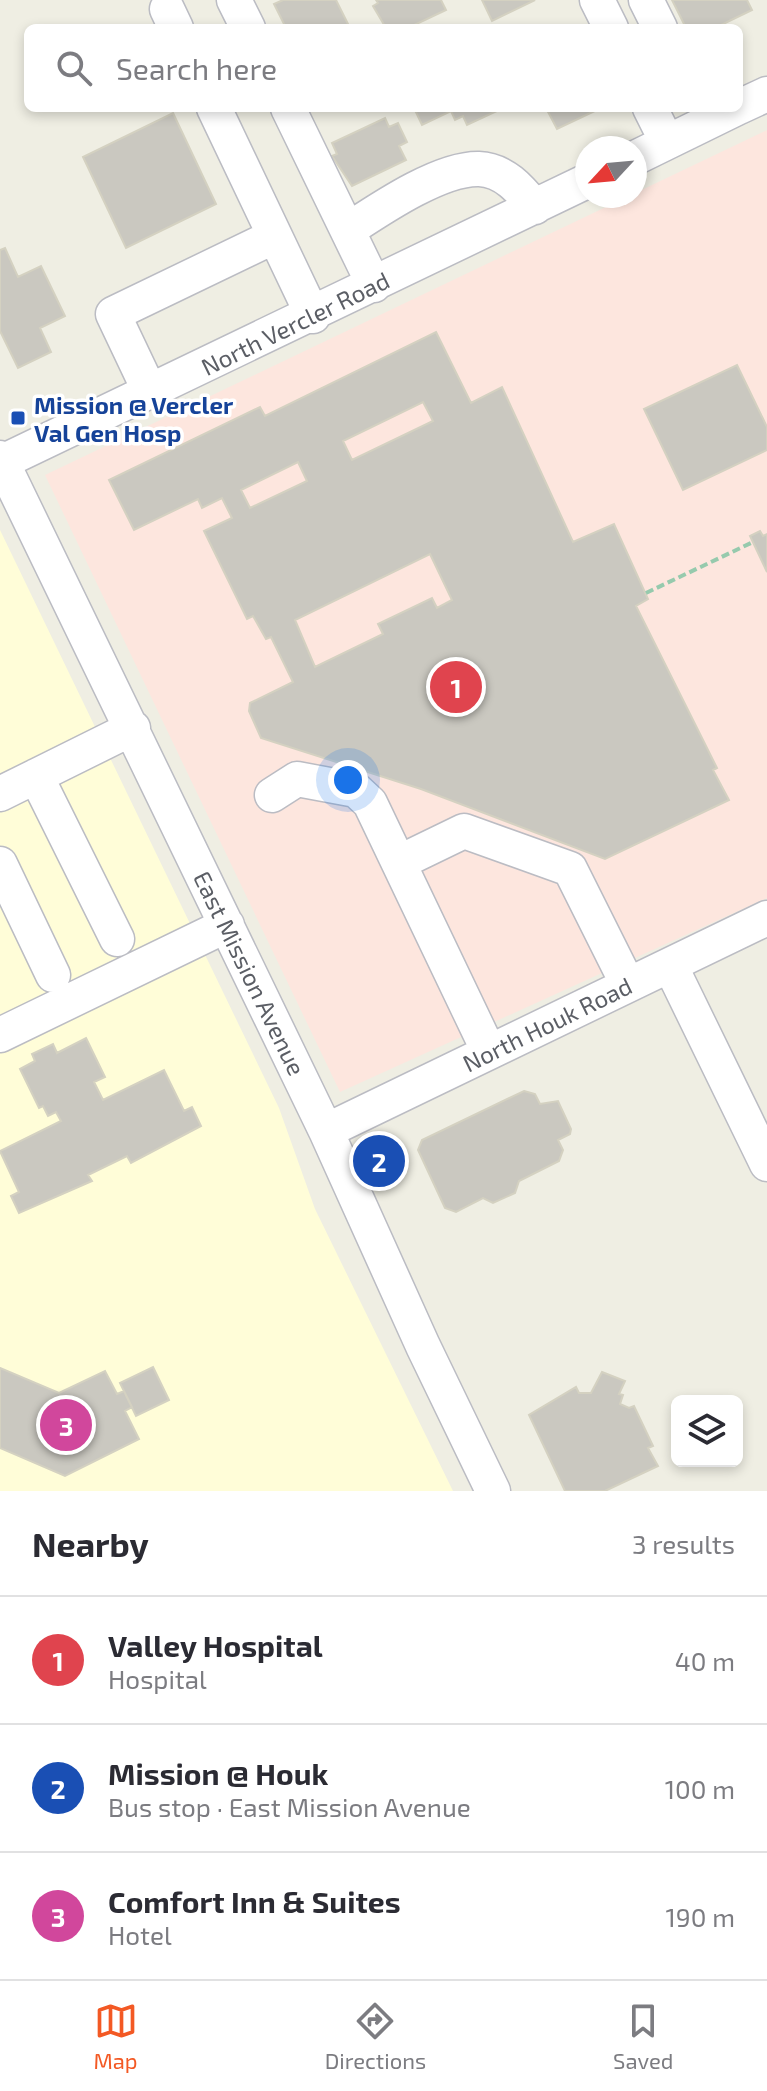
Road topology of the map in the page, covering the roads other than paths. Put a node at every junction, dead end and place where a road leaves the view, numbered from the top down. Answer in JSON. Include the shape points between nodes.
{"nodes":[{"id":1,"x":234,"y":0,"type":"edge"},
{"id":2,"x":597,"y":0,"type":"edge"},
{"id":3,"x":646,"y":0,"type":"edge"},
{"id":4,"x":246,"y":24,"type":"edge"},
{"id":5,"x":609,"y":24,"type":"edge"},
{"id":6,"x":658,"y":24,"type":"edge"},
{"id":7,"x":767,"y":94,"type":"edge"},
{"id":8,"x":743,"y":106,"type":"edge"},
{"id":9,"x":216,"y":112,"type":"edge"},
{"id":10,"x":290,"y":112,"type":"edge"},
{"id":11,"x":652,"y":112,"type":"edge"},
{"id":12,"x":702,"y":116,"type":"edge"},
{"id":13,"x":667,"y":142,"type":"junction"},
{"id":14,"x":647,"y":152,"type":"edge"},
{"id":15,"x":575,"y":187,"type":"edge"},
{"id":16,"x":535,"y":207,"type":"junction"},
{"id":17,"x":348,"y":230,"type":"junction"},
{"id":18,"x":275,"y":236,"type":"junction"},
{"id":19,"x":374,"y":285,"type":"junction"},
{"id":20,"x":313,"y":316,"type":"junction"},
{"id":21,"x":150,"y":392,"type":"junction"},
{"id":22,"x":1,"y":461,"type":"edge"},
{"id":23,"x":133,"y":728,"type":"junction"},
{"id":24,"x":36,"y":776,"type":"junction"},
{"id":25,"x":0,"y":794,"type":"edge"},
{"id":26,"x":272,"y":795,"type":"dead end"},
{"id":27,"x":400,"y":862,"type":"junction"},
{"id":28,"x":0,"y":864,"type":"edge"},
{"id":29,"x":767,"y":918,"type":"edge"},
{"id":30,"x":227,"y":925,"type":"junction"},
{"id":31,"x":117,"y":939,"type":"dead end"},
{"id":32,"x":670,"y":965,"type":"junction"},
{"id":33,"x":53,"y":975,"type":"dead end"},
{"id":34,"x":628,"y":985,"type":"junction"},
{"id":35,"x":0,"y":1035,"type":"edge"},
{"id":36,"x":489,"y":1052,"type":"junction"},
{"id":37,"x":326,"y":1131,"type":"junction"},
{"id":38,"x":767,"y":1164,"type":"edge"},
{"id":39,"x":493,"y":1491,"type":"edge"}],
"edges":[{"from":1,"to":4,"type":"street"},
{"from":2,"to":5,"type":"street"},
{"from":3,"to":6,"type":"street"},
{"from":7,"to":8,"type":"street"},
{"from":9,"to":18,"type":"street"},
{"from":10,"to":17,"type":"street"},
{"from":11,"to":13,"type":"street"},
{"from":12,"to":13,"type":"street"},
{"from":13,"to":14,"type":"street"},
{"from":15,"to":16,"type":"street","name":"North Vercler Road"},
{"from":16,"to":17,"type":"street","via":[[517,185],[480,169],[405,196]]},
{"from":16,"to":19,"type":"street","name":"North Vercler Road"},
{"from":17,"to":19,"type":"street"},
{"from":18,"to":20,"type":"street"},
{"from":18,"to":21,"type":"street","via":[[113,314]]},
{"from":19,"to":20,"type":"street","name":"North Vercler Road"},
{"from":20,"to":21,"type":"street","name":"North Vercler Road"},
{"from":21,"to":22,"type":"street","name":"North Vercler Road"},
{"from":22,"to":23,"type":"street","name":"East Mission Avenue"},
{"from":23,"to":24,"type":"street"},
{"from":23,"to":30,"type":"street","name":"East Mission Avenue"},
{"from":24,"to":25,"type":"street"},
{"from":24,"to":31,"type":"street"},
{"from":26,"to":27,"type":"street","via":[[297,779],[356,790],[370,803]]},
{"from":27,"to":34,"type":"street","via":[[464,831],[570,869]]},
{"from":27,"to":36,"type":"street"},
{"from":28,"to":33,"type":"street"},
{"from":29,"to":32,"type":"street","name":"North Houk Road"},
{"from":30,"to":35,"type":"street"},
{"from":30,"to":37,"type":"street","name":"East Mission Avenue"},
{"from":32,"to":34,"type":"street","name":"North Houk Road"},
{"from":32,"to":38,"type":"street"},
{"from":34,"to":36,"type":"street","name":"North Houk Road"},
{"from":36,"to":37,"type":"street","name":"North Houk Road"},
{"from":37,"to":39,"type":"street","name":"East Mission Avenue"}]}
